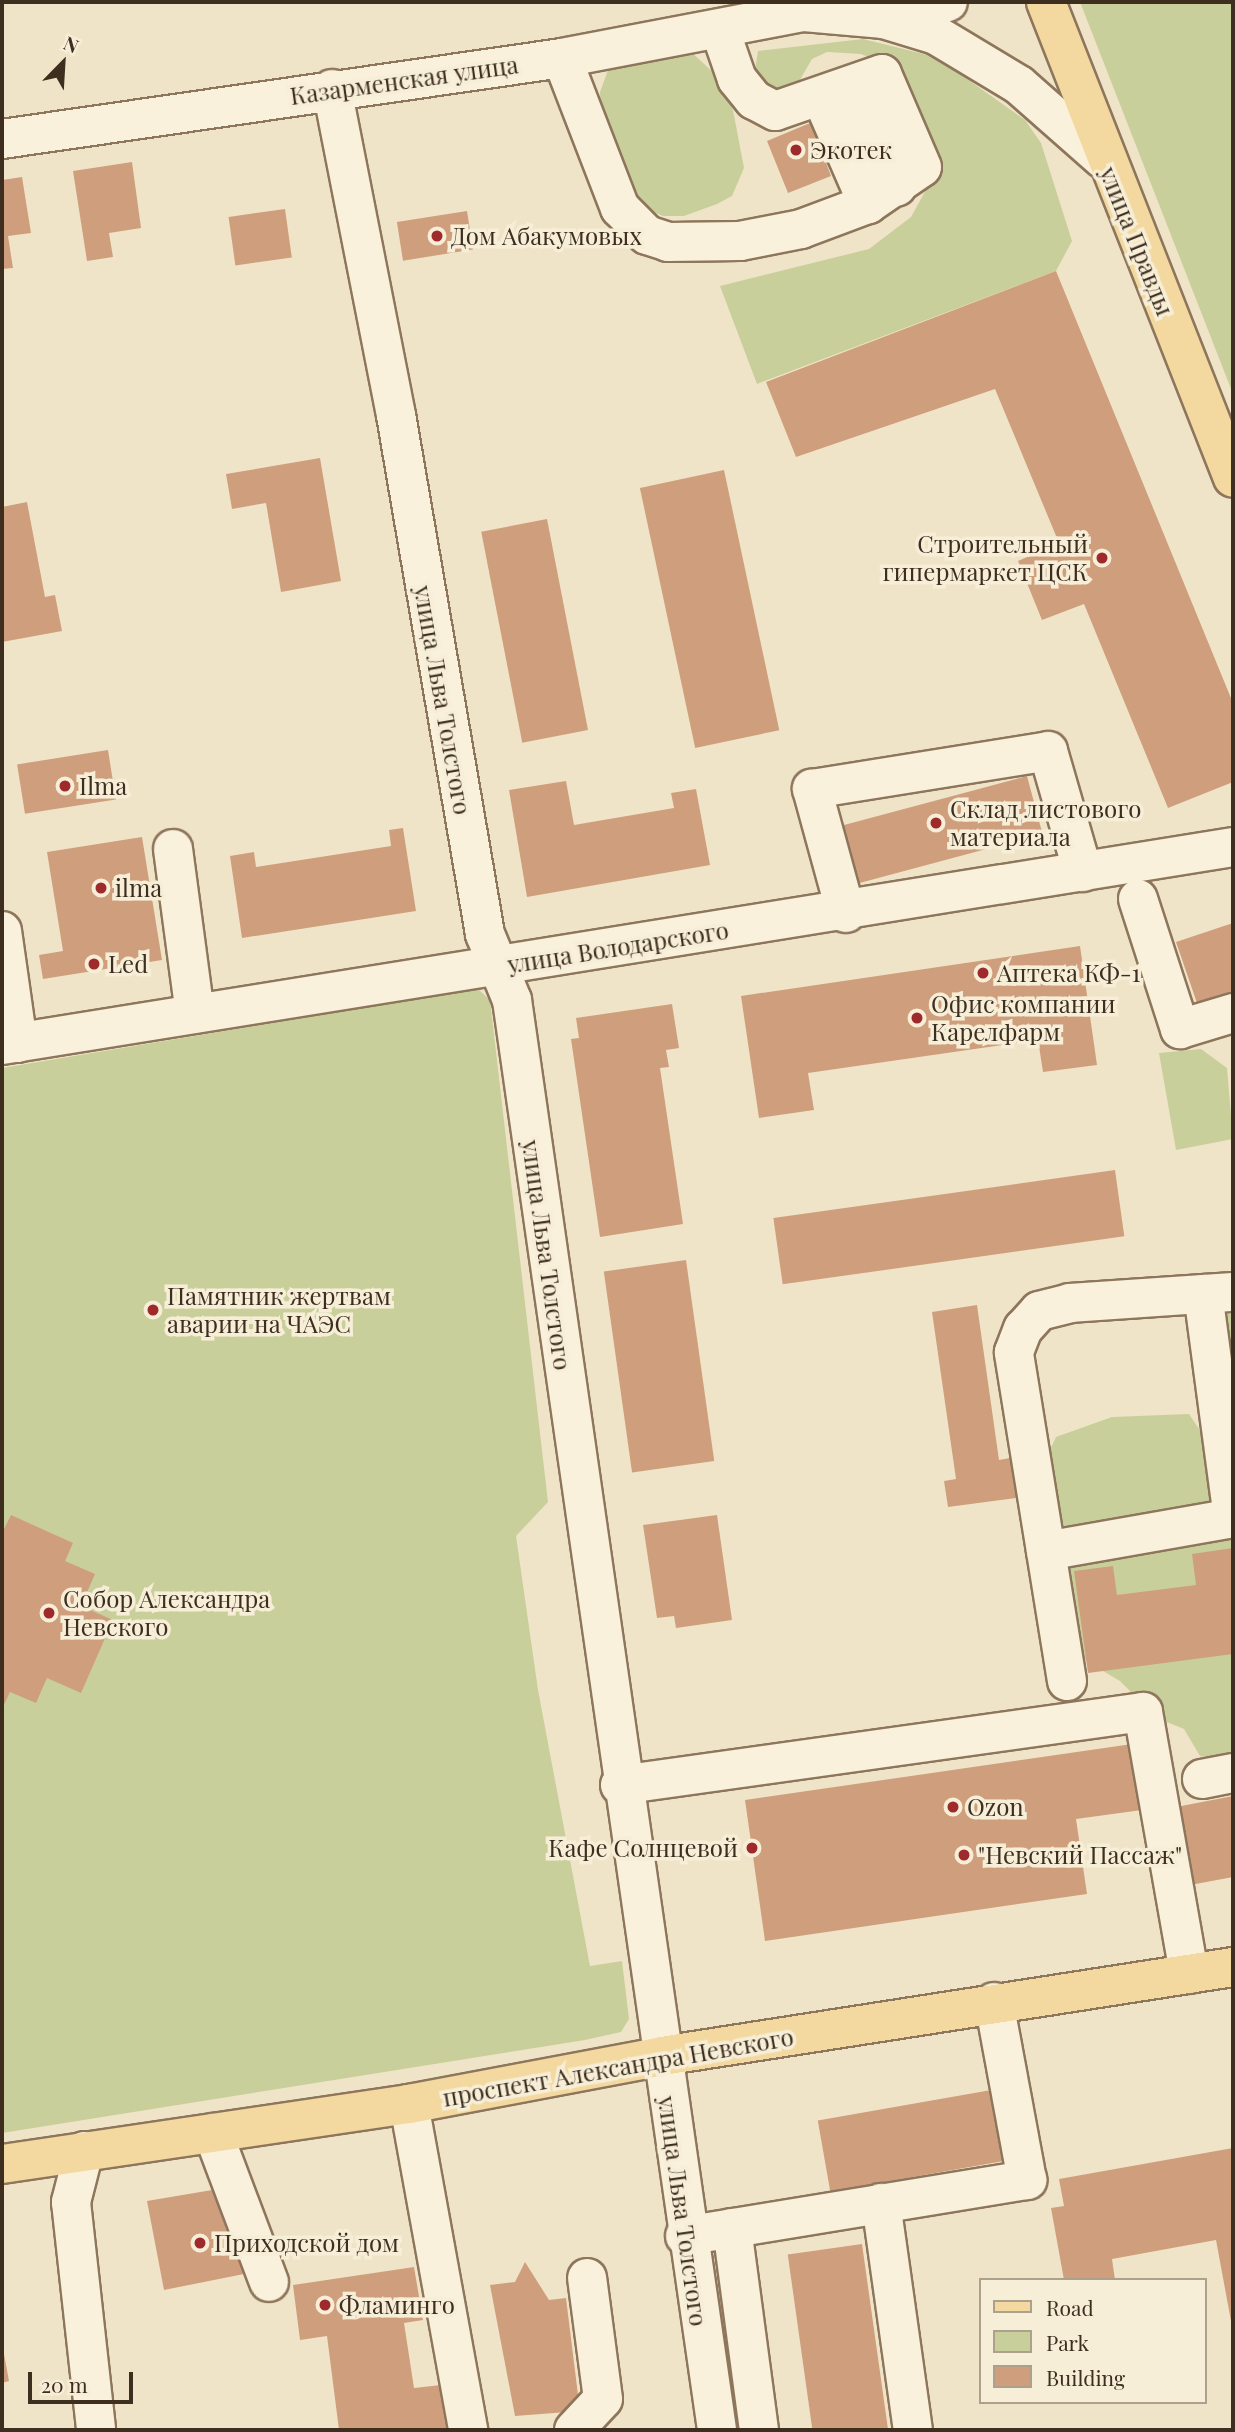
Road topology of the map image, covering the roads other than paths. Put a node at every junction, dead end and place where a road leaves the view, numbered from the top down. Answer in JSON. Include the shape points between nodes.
{"nodes":[{"id":1,"x":948,"y":2,"type":"edge"},
{"id":2,"x":1046,"y":2,"type":"edge"},
{"id":3,"x":813,"y":7,"type":"edge"},
{"id":4,"x":884,"y":19,"type":"junction"},
{"id":5,"x":720,"y":30,"type":"junction"},
{"id":6,"x":562,"y":58,"type":"junction"},
{"id":7,"x":332,"y":89,"type":"junction"},
{"id":8,"x":837,"y":91,"type":"junction"},
{"id":9,"x":2,"y":139,"type":"edge"},
{"id":10,"x":1103,"y":159,"type":"junction"},
{"id":11,"x":883,"y":196,"type":"junction"},
{"id":12,"x":1233,"y":478,"type":"edge"},
{"id":13,"x":1233,"y":847,"type":"edge"},
{"id":14,"x":173,"y":849,"type":"dead end"},
{"id":15,"x":1083,"y":872,"type":"junction"},
{"id":16,"x":1138,"y":899,"type":"dead end"},
{"id":17,"x":846,"y":914,"type":"junction"},
{"id":18,"x":2,"y":931,"type":"edge"},
{"id":19,"x":502,"y":965,"type":"junction"},
{"id":20,"x":1233,"y":1013,"type":"edge"},
{"id":21,"x":195,"y":1014,"type":"junction"},
{"id":22,"x":10,"y":1044,"type":"edge"},
{"id":23,"x":1218,"y":1293,"type":"edge"},
{"id":24,"x":1046,"y":1551,"type":"junction"},
{"id":25,"x":1067,"y":1681,"type":"dead end"},
{"id":26,"x":620,"y":1786,"type":"junction"},
{"id":27,"x":1233,"y":1967,"type":"edge"},
{"id":28,"x":1189,"y":1974,"type":"junction"},
{"id":29,"x":994,"y":2002,"type":"junction"},
{"id":30,"x":662,"y":2056,"type":"junction"},
{"id":31,"x":409,"y":2104,"type":"junction"},
{"id":32,"x":213,"y":2133,"type":"junction"},
{"id":33,"x":84,"y":2151,"type":"junction"},
{"id":34,"x":2,"y":2164,"type":"edge"},
{"id":35,"x":881,"y":2203,"type":"junction"},
{"id":36,"x":732,"y":2228,"type":"junction"},
{"id":37,"x":685,"y":2236,"type":"junction"},
{"id":38,"x":587,"y":2278,"type":"dead end"},
{"id":39,"x":269,"y":2282,"type":"dead end"},
{"id":40,"x":96,"y":2430,"type":"edge"},
{"id":41,"x":468,"y":2430,"type":"edge"},
{"id":42,"x":574,"y":2430,"type":"edge"},
{"id":43,"x":717,"y":2430,"type":"edge"},
{"id":44,"x":759,"y":2430,"type":"edge"},
{"id":45,"x":913,"y":2430,"type":"edge"}],
"edges":[{"from":1,"to":4,"type":"street"},
{"from":2,"to":10,"type":"main road","name":"улица Правды"},
{"from":3,"to":4,"type":"street","name":"Казарменская улица"},
{"from":3,"to":5,"type":"street","name":"Казарменская улица"},
{"from":4,"to":10,"type":"street","via":[[936,35],[1019,85]]},
{"from":5,"to":6,"type":"street","name":"Казарменская улица"},
{"from":5,"to":8,"type":"street","via":[[737,79],[754,100],[775,111]]},
{"from":6,"to":7,"type":"street","name":"Казарменская улица"},
{"from":6,"to":11,"type":"street","via":[[620,208],[647,235],[701,244],[740,241],[801,229]]},
{"from":7,"to":9,"type":"street","name":"Казарменская улица"},
{"from":7,"to":19,"type":"street","name":"улица Льва Толстого","via":[[396,415],[485,934]]},
{"from":8,"to":11,"type":"street"},
{"from":8,"to":11,"type":"street","via":[[882,74],[922,167]]},
{"from":10,"to":12,"type":"main road","name":"улица Правды"},
{"from":13,"to":15,"type":"street","name":"улица Володарского"},
{"from":14,"to":21,"type":"street"},
{"from":15,"to":17,"type":"street","name":"улица Володарского"},
{"from":15,"to":17,"type":"street","via":[[1048,751],[812,789]]},
{"from":16,"to":20,"type":"street","via":[[1180,1029]]},
{"from":17,"to":19,"type":"street","name":"улица Володарского"},
{"from":18,"to":22,"type":"street"},
{"from":19,"to":21,"type":"street","name":"улица Володарского"},
{"from":19,"to":26,"type":"street","name":"улица Льва Толстого","via":[[512,1000]]},
{"from":21,"to":22,"type":"street","name":"улица Володарского"},
{"from":23,"to":24,"type":"street","via":[[1233,1518]]},
{"from":23,"to":24,"type":"street","via":[[1070,1303],[1039,1311],[1023,1329],[1014,1352]]},
{"from":24,"to":25,"type":"street"},
{"from":26,"to":28,"type":"street","via":[[1143,1712]]},
{"from":26,"to":30,"type":"street","name":"улица Льва Толстого"},
{"from":27,"to":28,"type":"main road","name":"проспект Александра Невского"},
{"from":28,"to":29,"type":"main road","name":"проспект Александра Невского"},
{"from":29,"to":30,"type":"main road","name":"проспект Александра Невского"},
{"from":29,"to":35,"type":"street","via":[[1027,2180]]},
{"from":30,"to":31,"type":"main road","name":"проспект Александра Невского"},
{"from":30,"to":37,"type":"street","name":"улица Льва Толстого"},
{"from":31,"to":32,"type":"main road","name":"проспект Александра Невского"},
{"from":31,"to":41,"type":"street"},
{"from":32,"to":33,"type":"main road","name":"проспект Александра Невского"},
{"from":32,"to":39,"type":"street"},
{"from":33,"to":34,"type":"main road","name":"проспект Александра Невского"},
{"from":33,"to":40,"type":"street","via":[[71,2202]]},
{"from":35,"to":36,"type":"street"},
{"from":35,"to":45,"type":"street"},
{"from":36,"to":37,"type":"street"},
{"from":36,"to":44,"type":"street"},
{"from":37,"to":43,"type":"street","name":"улица Льва Толстого"},
{"from":38,"to":42,"type":"street","via":[[604,2399]]}]}
